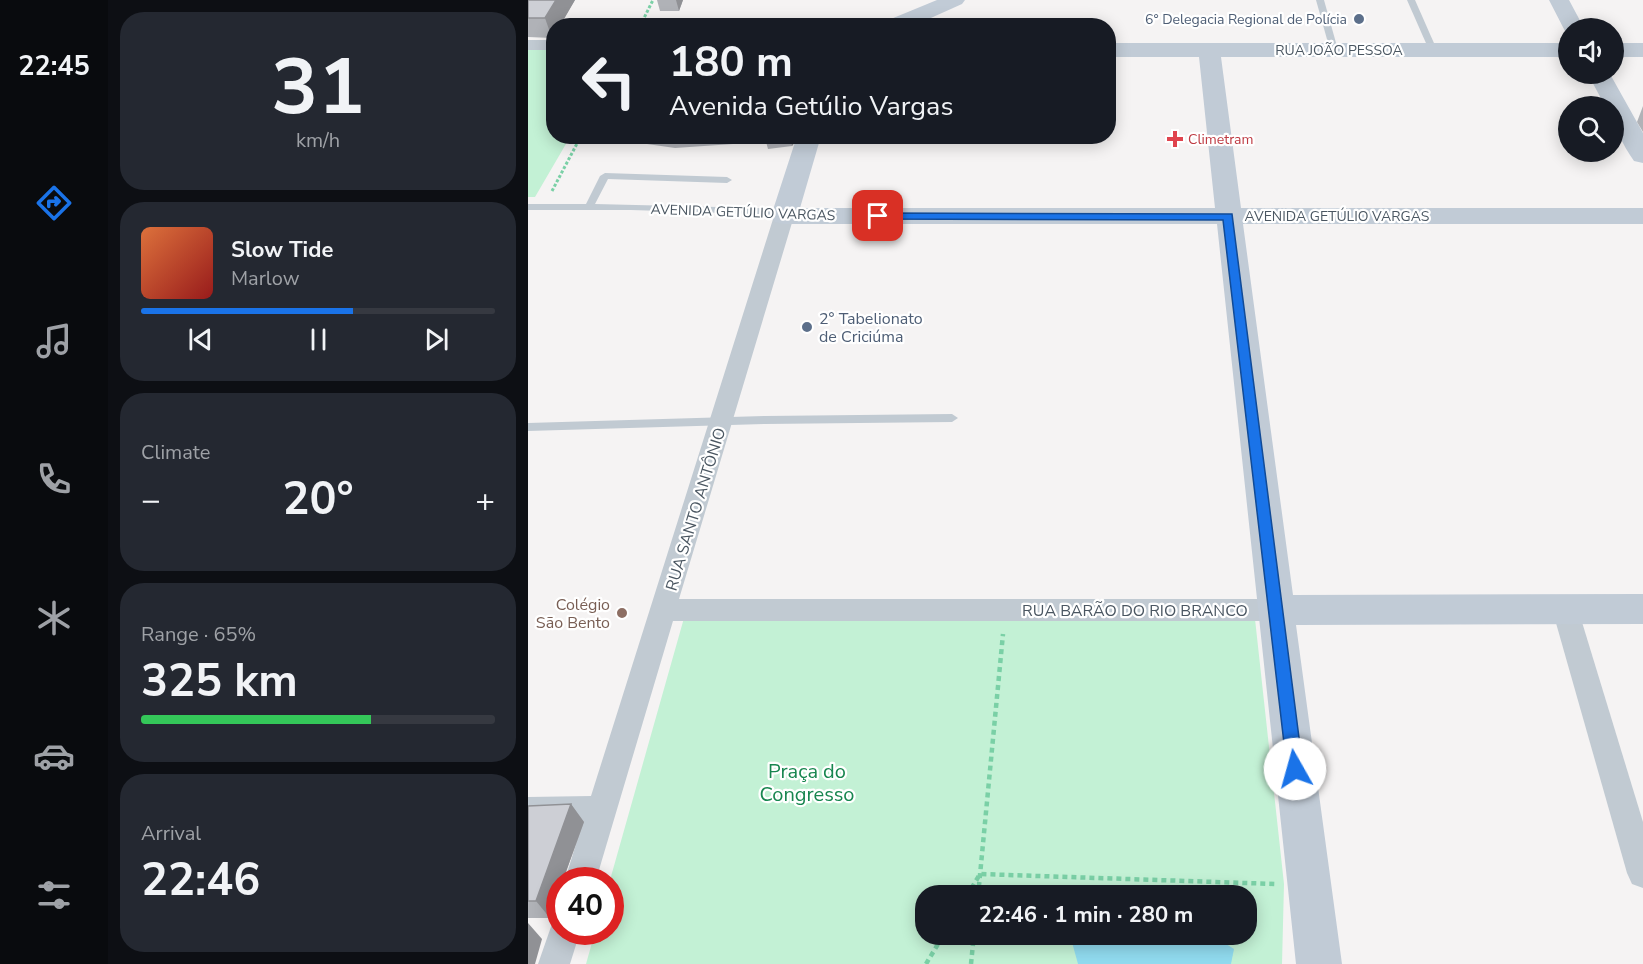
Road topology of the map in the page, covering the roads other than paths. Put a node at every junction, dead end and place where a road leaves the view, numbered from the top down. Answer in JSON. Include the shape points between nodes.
{"nodes":[{"id":1,"x":955,"y":0,"type":"edge"},
{"id":2,"x":1320,"y":0,"type":"edge"},
{"id":3,"x":1411,"y":0,"type":"edge"},
{"id":4,"x":1559,"y":0,"type":"edge"},
{"id":5,"x":913,"y":18,"type":"edge"},
{"id":6,"x":1569,"y":18,"type":"edge"},
{"id":7,"x":528,"y":45,"type":"edge"},
{"id":8,"x":546,"y":45,"type":"edge"},
{"id":9,"x":1116,"y":50,"type":"edge"},
{"id":10,"x":1209,"y":50,"type":"junction"},
{"id":11,"x":1334,"y":50,"type":"junction"},
{"id":12,"x":1433,"y":50,"type":"junction"},
{"id":13,"x":1558,"y":50,"type":"edge"},
{"id":14,"x":1624,"y":50,"type":"edge"},
{"id":15,"x":1643,"y":50,"type":"edge"},
{"id":16,"x":1604,"y":84,"type":"edge"},
{"id":17,"x":806,"y":144,"type":"edge"},
{"id":18,"x":1643,"y":156,"type":"edge"},
{"id":19,"x":728,"y":180,"type":"dead end"},
{"id":20,"x":528,"y":207,"type":"edge"},
{"id":21,"x":589,"y":207,"type":"junction"},
{"id":22,"x":784,"y":216,"type":"junction"},
{"id":23,"x":1228,"y":216,"type":"junction"},
{"id":24,"x":1643,"y":216,"type":"edge"},
{"id":25,"x":952,"y":418,"type":"dead end"},
{"id":26,"x":721,"y":421,"type":"junction"},
{"id":27,"x":528,"y":427,"type":"edge"},
{"id":28,"x":1565,"y":609,"type":"junction"},
{"id":29,"x":1643,"y":609,"type":"edge"},
{"id":30,"x":663,"y":610,"type":"junction"},
{"id":31,"x":1276,"y":610,"type":"junction"},
{"id":32,"x":602,"y":810,"type":"junction"},
{"id":33,"x":528,"y":811,"type":"edge"},
{"id":34,"x":584,"y":867,"type":"edge"},
{"id":35,"x":1643,"y":873,"type":"edge"},
{"id":36,"x":560,"y":945,"type":"edge"},
{"id":37,"x":554,"y":964,"type":"edge"},
{"id":38,"x":1319,"y":964,"type":"edge"}],
"edges":[{"from":1,"to":5,"type":"street"},
{"from":2,"to":11,"type":"lane"},
{"from":3,"to":12,"type":"lane"},
{"from":4,"to":6,"type":"street"},
{"from":7,"to":8,"type":"street"},
{"from":9,"to":10,"type":"street","name":"RUA JOÃO PESSOA"},
{"from":10,"to":11,"type":"street","name":"RUA JOÃO PESSOA"},
{"from":10,"to":23,"type":"street"},
{"from":11,"to":12,"type":"street","name":"RUA JOÃO PESSOA"},
{"from":12,"to":13,"type":"street","name":"RUA JOÃO PESSOA"},
{"from":14,"to":15,"type":"street"},
{"from":16,"to":18,"type":"street"},
{"from":17,"to":22,"type":"street","name":"RUA SANTO ANTÔNIO"},
{"from":19,"to":21,"type":"lane","via":[[605,176]]},
{"from":20,"to":21,"type":"lane","name":"AVENIDA GETÚLIO VARGAS"},
{"from":21,"to":22,"type":"lane","name":"AVENIDA GETÚLIO VARGAS","via":[[758,211]]},
{"from":22,"to":23,"type":"street","name":"AVENIDA GETÚLIO VARGAS"},
{"from":22,"to":26,"type":"street","name":"RUA SANTO ANTÔNIO"},
{"from":23,"to":24,"type":"street","name":"AVENIDA GETÚLIO VARGAS"},
{"from":23,"to":31,"type":"street"},
{"from":25,"to":26,"type":"lane"},
{"from":26,"to":27,"type":"lane"},
{"from":26,"to":30,"type":"street","name":"RUA SANTO ANTÔNIO"},
{"from":28,"to":29,"type":"street","name":"RUA BARÃO DO RIO BRANCO"},
{"from":28,"to":31,"type":"street","name":"RUA BARÃO DO RIO BRANCO"},
{"from":28,"to":35,"type":"street"},
{"from":30,"to":31,"type":"street","name":"RUA BARÃO DO RIO BRANCO"},
{"from":30,"to":32,"type":"street","name":"RUA SANTO ANTÔNIO"},
{"from":31,"to":38,"type":"street"},
{"from":32,"to":33,"type":"street"},
{"from":32,"to":34,"type":"street","name":"RUA SANTO ANTÔNIO"},
{"from":36,"to":37,"type":"street"}]}
